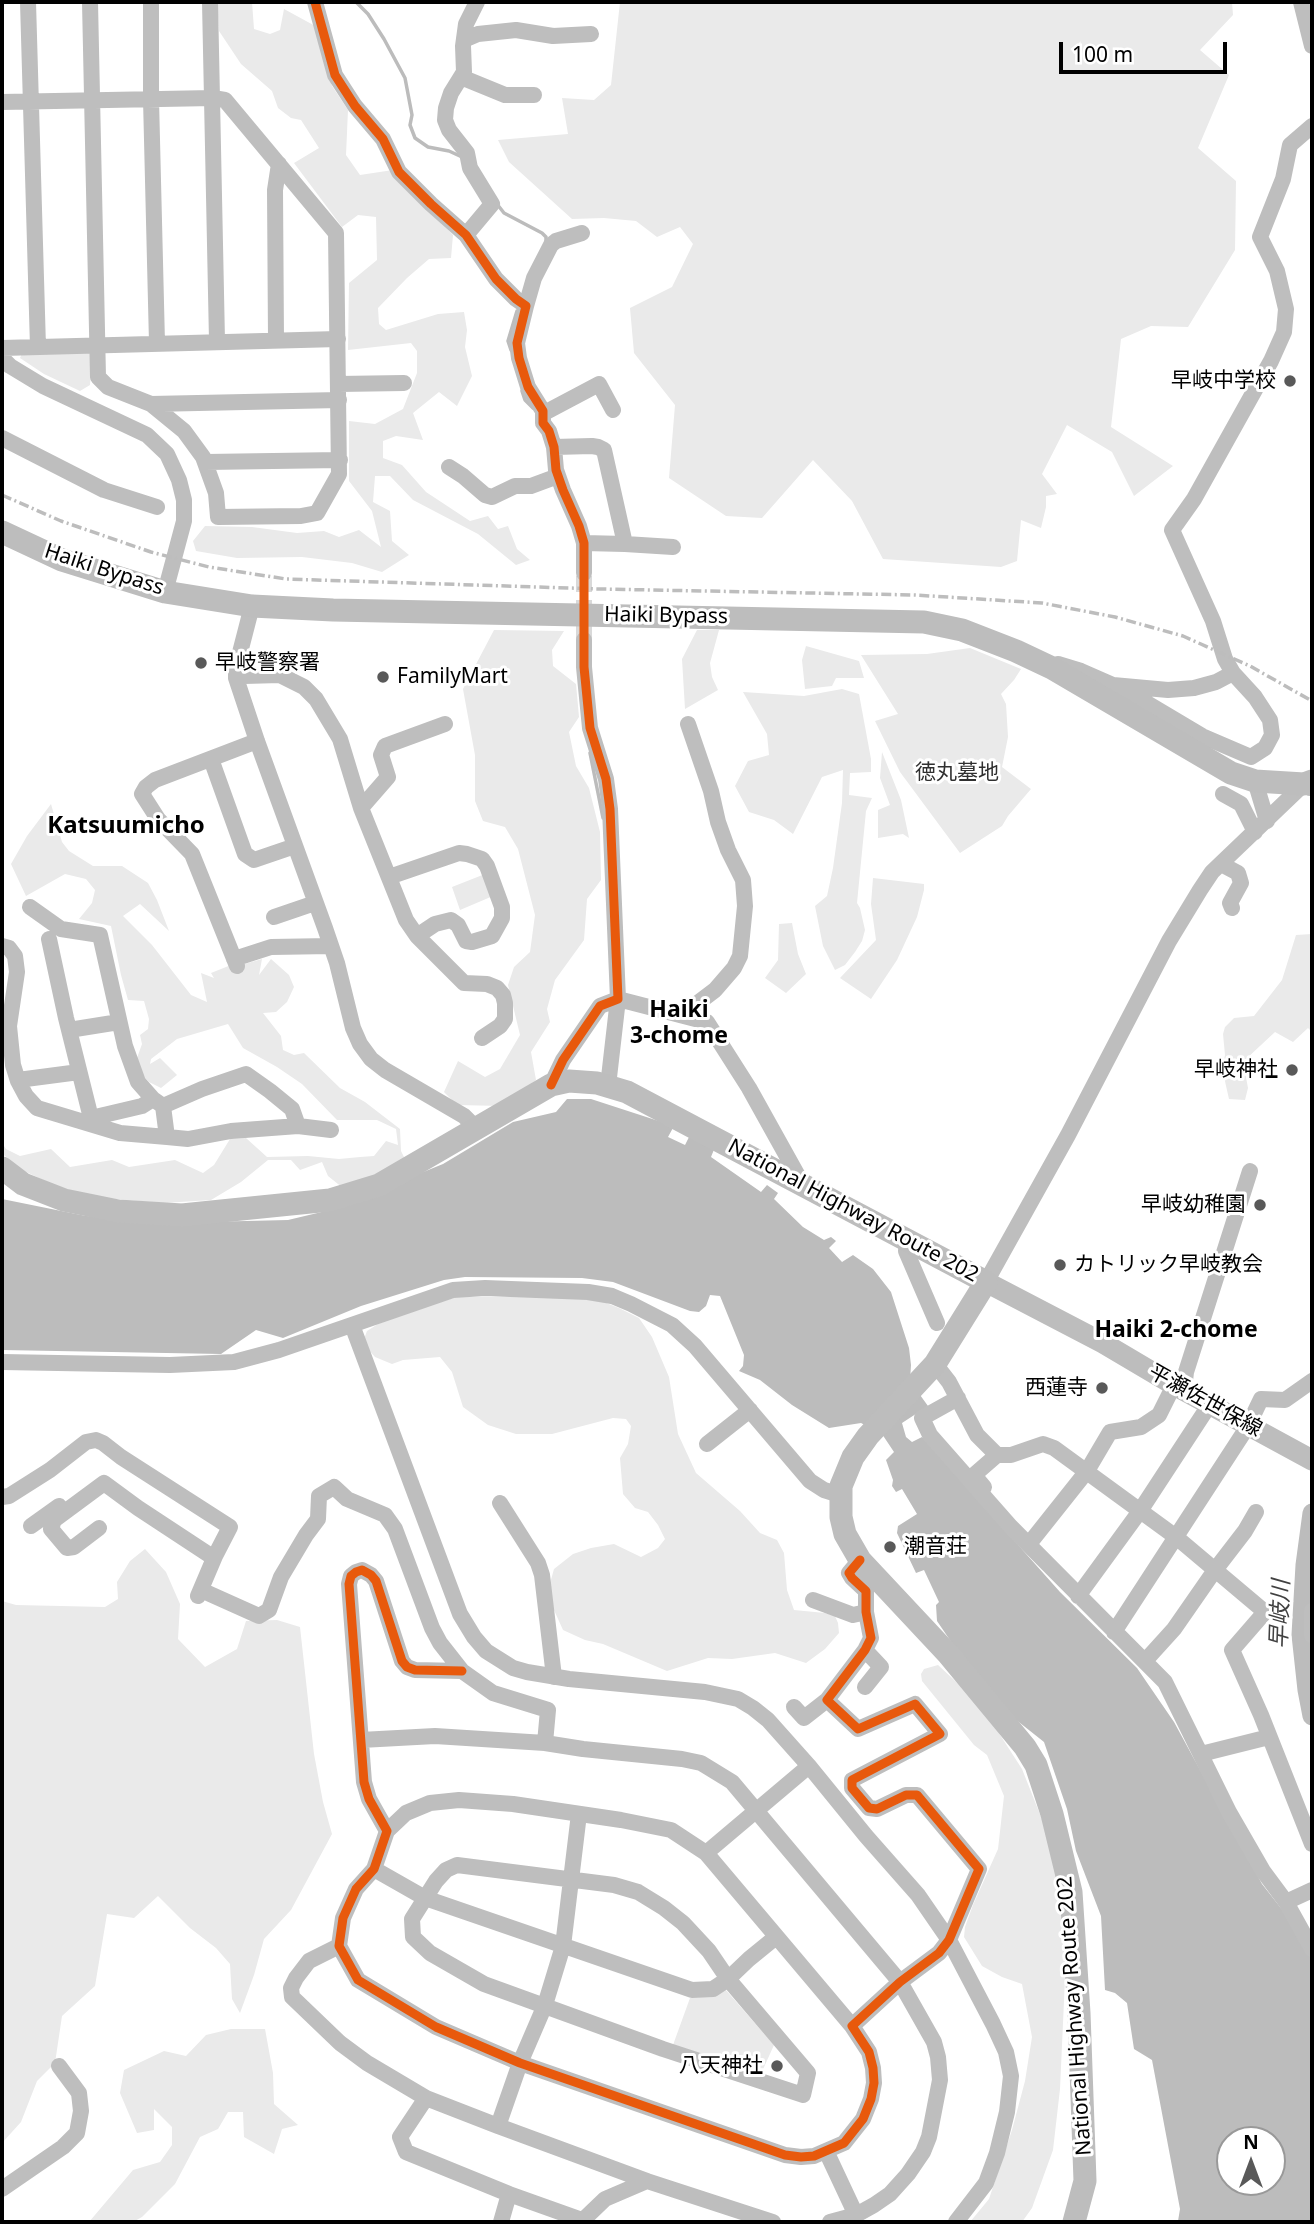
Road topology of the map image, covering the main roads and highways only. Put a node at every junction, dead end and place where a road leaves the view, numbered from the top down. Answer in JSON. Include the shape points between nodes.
{"nodes":[{"id":1,"x":2,"y":532,"type":"edge"},
{"id":2,"x":1310,"y":785,"type":"edge"},
{"id":3,"x":2,"y":1168,"type":"edge"},
{"id":4,"x":986,"y":1282,"type":"junction"},
{"id":5,"x":1312,"y":1461,"type":"edge"},
{"id":6,"x":1074,"y":2222,"type":"edge"}],
"edges":[{"from":1,"to":2,"type":"highway","name":"Haiki Bypass","via":[[62,560],[252,606],[924,622],[988,639],[1044,664],[1231,773],[1255,781]]},
{"from":3,"to":4,"type":"highway","name":"National Highway Route 202","via":[[23,1184],[65,1200],[118,1211],[182,1215],[330,1200],[379,1185],[551,1085],[608,1086]]},
{"from":4,"to":5,"type":"main road","name":"平瀬佐世保線"},
{"from":4,"to":6,"type":"highway","name":"National Highway Route 202","via":[[935,1364],[868,1436],[847,1469],[840,1495],[842,1526],[860,1560],[1010,1726],[1036,1765],[1071,1892],[1085,2181]]}]}
